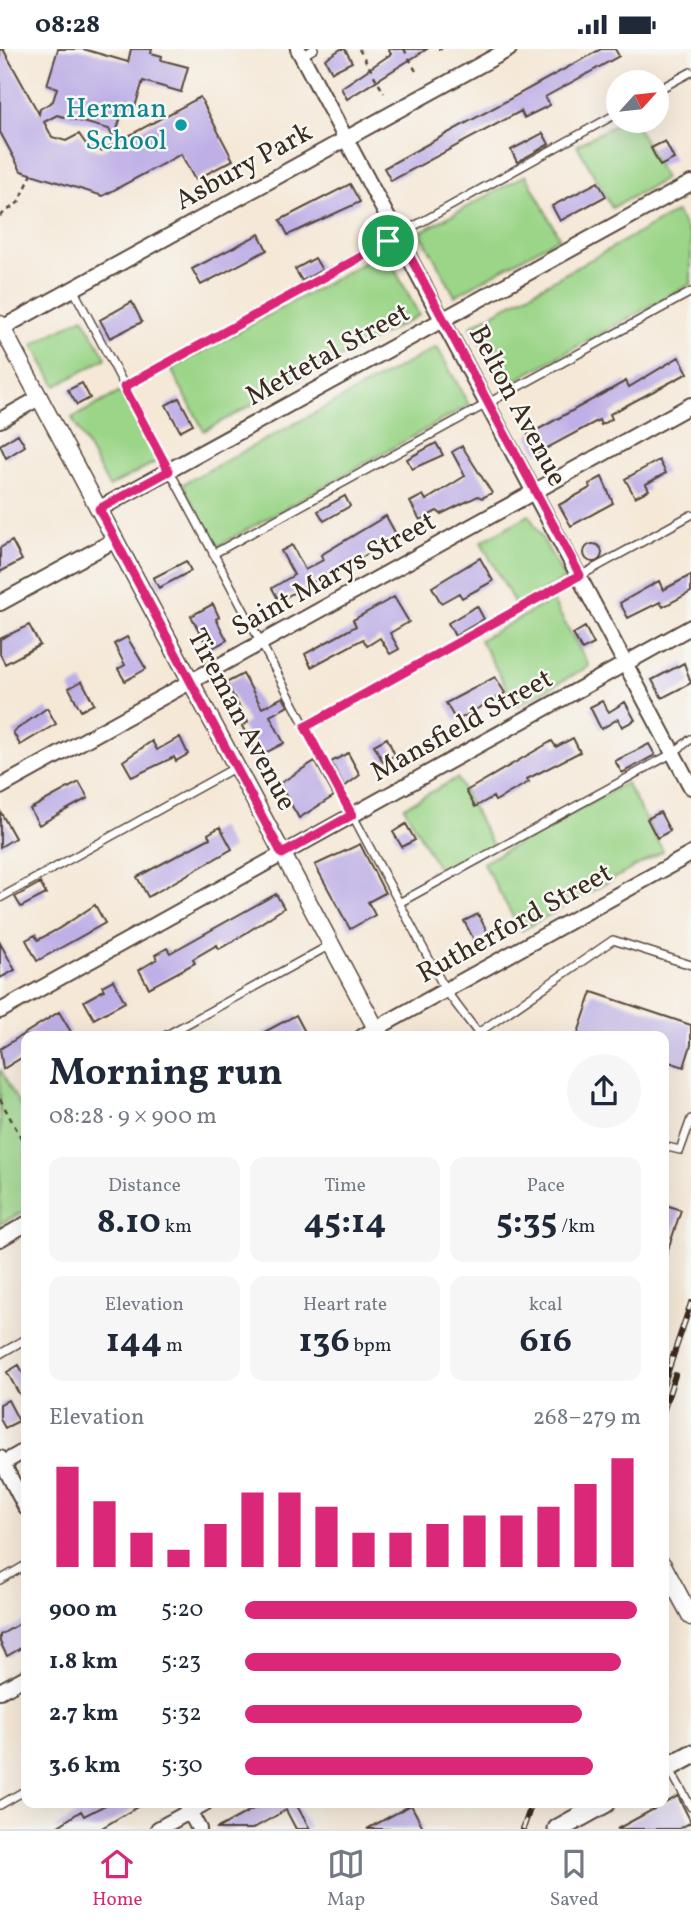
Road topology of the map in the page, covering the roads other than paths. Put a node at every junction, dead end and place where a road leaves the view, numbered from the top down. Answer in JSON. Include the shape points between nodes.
{"nodes":[{"id":1,"x":509,"y":49,"type":"edge"},
{"id":2,"x":305,"y":51,"type":"edge"},
{"id":3,"x":691,"y":72,"type":"edge"},
{"id":4,"x":669,"y":84,"type":"edge"},
{"id":5,"x":606,"y":120,"type":"edge"},
{"id":6,"x":347,"y":139,"type":"junction"},
{"id":7,"x":691,"y":183,"type":"edge"},
{"id":8,"x":399,"y":236,"type":"junction"},
{"id":9,"x":73,"y":289,"type":"junction"},
{"id":10,"x":691,"y":292,"type":"edge"},
{"id":11,"x":444,"y":320,"type":"junction"},
{"id":12,"x":1,"y":326,"type":"edge"},
{"id":13,"x":124,"y":387,"type":"junction"},
{"id":14,"x":39,"y":398,"type":"junction"},
{"id":15,"x":488,"y":403,"type":"junction"},
{"id":16,"x":691,"y":405,"type":"edge"},
{"id":17,"x":0,"y":420,"type":"edge"},
{"id":18,"x":169,"y":471,"type":"junction"},
{"id":19,"x":535,"y":491,"type":"junction"},
{"id":20,"x":99,"y":509,"type":"junction"},
{"id":21,"x":691,"y":515,"type":"edge"},
{"id":22,"x":115,"y":540,"type":"junction"},
{"id":23,"x":214,"y":554,"type":"junction"},
{"id":24,"x":580,"y":575,"type":"junction"},
{"id":25,"x":0,"y":603,"type":"edge"},
{"id":26,"x":691,"y":627,"type":"edge"},
{"id":27,"x":261,"y":643,"type":"junction"},
{"id":28,"x":626,"y":663,"type":"junction"},
{"id":29,"x":191,"y":683,"type":"junction"},
{"id":30,"x":305,"y":727,"type":"junction"},
{"id":31,"x":691,"y":739,"type":"edge"},
{"id":32,"x":673,"y":753,"type":"junction"},
{"id":33,"x":236,"y":767,"type":"junction"},
{"id":34,"x":0,"y":787,"type":"edge"},
{"id":35,"x":691,"y":787,"type":"edge"},
{"id":36,"x":352,"y":815,"type":"junction"},
{"id":37,"x":282,"y":854,"type":"junction"},
{"id":38,"x":691,"y":854,"type":"edge"},
{"id":39,"x":0,"y":898,"type":"edge"},
{"id":40,"x":399,"y":904,"type":"junction"},
{"id":41,"x":331,"y":944,"type":"junction"},
{"id":42,"x":691,"y":965,"type":"edge"},
{"id":43,"x":446,"y":992,"type":"junction"},
{"id":44,"x":0,"y":1011,"type":"edge"},
{"id":45,"x":174,"y":1031,"type":"edge"},
{"id":46,"x":372,"y":1031,"type":"edge"},
{"id":47,"x":378,"y":1031,"type":"edge"},
{"id":48,"x":476,"y":1031,"type":"edge"},
{"id":49,"x":485,"y":1031,"type":"edge"},
{"id":50,"x":691,"y":1119,"type":"edge"},
{"id":51,"x":669,"y":1147,"type":"edge"},
{"id":52,"x":21,"y":1227,"type":"edge"},
{"id":53,"x":0,"y":1239,"type":"edge"},
{"id":54,"x":21,"y":1342,"type":"edge"},
{"id":55,"x":0,"y":1354,"type":"edge"},
{"id":56,"x":21,"y":1452,"type":"edge"},
{"id":57,"x":1,"y":1462,"type":"edge"},
{"id":58,"x":21,"y":1498,"type":"edge"},
{"id":59,"x":21,"y":1568,"type":"edge"},
{"id":60,"x":669,"y":1576,"type":"edge"},
{"id":61,"x":0,"y":1580,"type":"edge"},
{"id":62,"x":691,"y":1617,"type":"edge"},
{"id":63,"x":21,"y":1680,"type":"edge"},
{"id":64,"x":0,"y":1692,"type":"edge"},
{"id":65,"x":691,"y":1755,"type":"edge"},
{"id":66,"x":669,"y":1767,"type":"edge"},
{"id":67,"x":669,"y":1774,"type":"edge"},
{"id":68,"x":21,"y":1793,"type":"edge"},
{"id":69,"x":0,"y":1805,"type":"edge"},
{"id":70,"x":691,"y":1807,"type":"edge"},
{"id":71,"x":186,"y":1808,"type":"edge"},
{"id":72,"x":188,"y":1808,"type":"edge"},
{"id":73,"x":596,"y":1808,"type":"edge"},
{"id":74,"x":158,"y":1829,"type":"edge"},
{"id":75,"x":199,"y":1829,"type":"edge"},
{"id":76,"x":558,"y":1829,"type":"edge"}],
"edges":[{"from":1,"to":6,"type":"street","name":"Asbury Park"},
{"from":2,"to":6,"type":"street","name":"Belton Avenue"},
{"from":3,"to":4,"type":"lane"},
{"from":5,"to":8,"type":"lane"},
{"from":6,"to":8,"type":"street","name":"Belton Avenue"},
{"from":6,"to":9,"type":"street","name":"Asbury Park"},
{"from":7,"to":11,"type":"street","name":"Mettetal Street"},
{"from":8,"to":11,"type":"street","name":"Belton Avenue"},
{"from":8,"to":13,"type":"lane"},
{"from":9,"to":12,"type":"street","name":"Asbury Park"},
{"from":9,"to":13,"type":"lane"},
{"from":10,"to":15,"type":"lane"},
{"from":11,"to":15,"type":"street","name":"Belton Avenue"},
{"from":11,"to":18,"type":"street","name":"Mettetal Street"},
{"from":12,"to":14,"type":"street"},
{"from":13,"to":18,"type":"lane"},
{"from":14,"to":17,"type":"street"},
{"from":14,"to":20,"type":"street"},
{"from":15,"to":19,"type":"street","name":"Belton Avenue"},
{"from":15,"to":23,"type":"lane"},
{"from":16,"to":19,"type":"street","name":"Saint Marys Street"},
{"from":18,"to":20,"type":"street","name":"Mettetal Street"},
{"from":18,"to":23,"type":"lane"},
{"from":19,"to":24,"type":"street","name":"Belton Avenue"},
{"from":19,"to":27,"type":"street","name":"Saint Marys Street"},
{"from":20,"to":22,"type":"street","name":"Tireman Avenue"},
{"from":21,"to":24,"type":"lane"},
{"from":22,"to":25,"type":"street"},
{"from":22,"to":29,"type":"street","name":"Tireman Avenue"},
{"from":23,"to":27,"type":"lane"},
{"from":24,"to":28,"type":"street","name":"Belton Avenue"},
{"from":24,"to":30,"type":"lane"},
{"from":26,"to":28,"type":"street","name":"Mansfield Street"},
{"from":27,"to":29,"type":"street","name":"Saint Marys Street"},
{"from":27,"to":30,"type":"lane"},
{"from":28,"to":32,"type":"street","name":"Belton Avenue"},
{"from":28,"to":36,"type":"street","name":"Mansfield Street"},
{"from":29,"to":33,"type":"street","name":"Tireman Avenue"},
{"from":29,"to":34,"type":"street","name":"Saint Marys Street"},
{"from":30,"to":36,"type":"lane"},
{"from":31,"to":32,"type":"lane"},
{"from":32,"to":35,"type":"street","name":"Belton Avenue"},
{"from":32,"to":40,"type":"lane"},
{"from":33,"to":37,"type":"street","name":"Tireman Avenue"},
{"from":33,"to":39,"type":"lane"},
{"from":36,"to":37,"type":"street","name":"Mansfield Street"},
{"from":36,"to":40,"type":"lane"},
{"from":37,"to":41,"type":"street","name":"Tireman Avenue"},
{"from":37,"to":44,"type":"street","name":"Mansfield Street"},
{"from":38,"to":43,"type":"street","name":"Rutherford Street"},
{"from":40,"to":43,"type":"lane"},
{"from":41,"to":45,"type":"lane"},
{"from":41,"to":46,"type":"street","name":"Tireman Avenue"},
{"from":42,"to":49,"type":"lane","via":[[613,940]]},
{"from":43,"to":47,"type":"street","name":"Rutherford Street"},
{"from":43,"to":48,"type":"lane"},
{"from":50,"to":51,"type":"lane","via":[[680,1150]]},
{"from":52,"to":53,"type":"street"},
{"from":54,"to":55,"type":"lane"},
{"from":56,"to":57,"type":"street"},
{"from":57,"to":58,"type":"street"},
{"from":59,"to":61,"type":"lane"},
{"from":60,"to":62,"type":"street"},
{"from":63,"to":64,"type":"street"},
{"from":65,"to":66,"type":"main road"},
{"from":67,"to":70,"type":"lane"},
{"from":68,"to":69,"type":"lane"},
{"from":71,"to":74,"type":"street"},
{"from":72,"to":75,"type":"street"},
{"from":73,"to":76,"type":"main road"}]}
